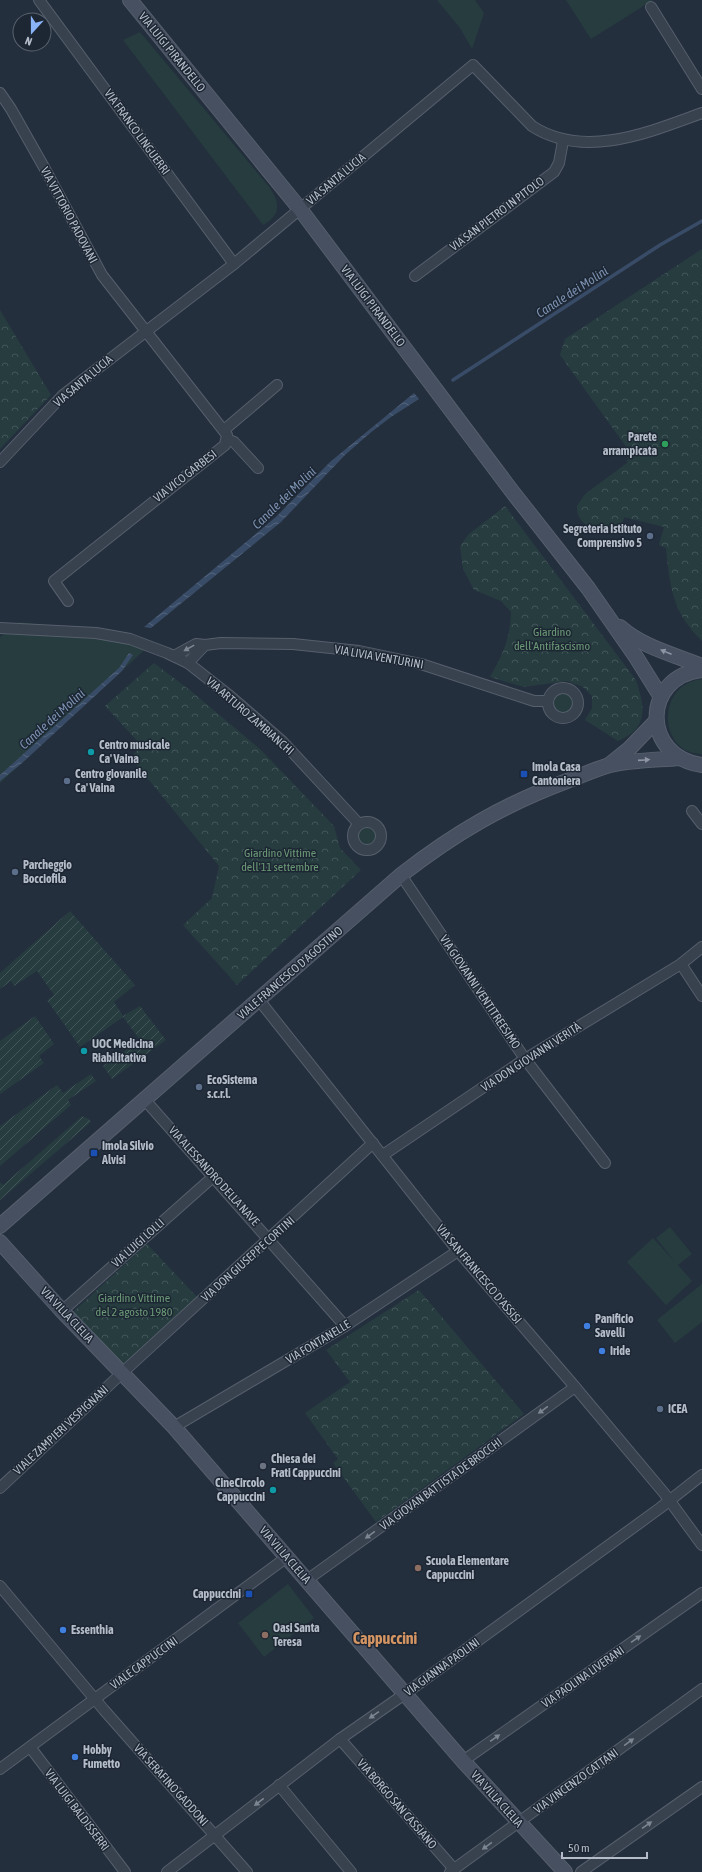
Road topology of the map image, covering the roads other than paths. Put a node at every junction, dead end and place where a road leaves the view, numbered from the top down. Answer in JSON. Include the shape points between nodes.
{"nodes":[{"id":1,"x":39,"y":0,"type":"edge"},
{"id":2,"x":130,"y":0,"type":"edge"},
{"id":3,"x":650,"y":7,"type":"dead end"},
{"id":4,"x":702,"y":89,"type":"edge"},
{"id":5,"x":0,"y":93,"type":"edge"},
{"id":6,"x":702,"y":113,"type":"edge"},
{"id":7,"x":563,"y":141,"type":"junction"},
{"id":8,"x":300,"y":209,"type":"junction"},
{"id":9,"x":234,"y":264,"type":"junction"},
{"id":10,"x":415,"y":276,"type":"dead end"},
{"id":11,"x":147,"y":331,"type":"junction"},
{"id":12,"x":277,"y":385,"type":"dead end"},
{"id":13,"x":226,"y":435,"type":"junction"},
{"id":14,"x":0,"y":462,"type":"edge"},
{"id":15,"x":258,"y":468,"type":"dead end"},
{"id":16,"x":68,"y":601,"type":"dead end"},
{"id":17,"x":609,"y":618,"type":"junction"},
{"id":18,"x":0,"y":628,"type":"edge"},
{"id":19,"x":205,"y":645,"type":"junction"},
{"id":20,"x":174,"y":656,"type":"junction"},
{"id":21,"x":188,"y":663,"type":"junction"},
{"id":22,"x":702,"y":666,"type":"edge"},
{"id":23,"x":702,"y":670,"type":"edge"},
{"id":24,"x":661,"y":697,"type":"junction"},
{"id":25,"x":548,"y":701,"type":"dead end"},
{"id":26,"x":656,"y":721,"type":"junction"},
{"id":27,"x":680,"y":758,"type":"junction"},
{"id":28,"x":609,"y":765,"type":"junction"},
{"id":29,"x":702,"y":765,"type":"edge"},
{"id":30,"x":692,"y":810,"type":"dead end"},
{"id":31,"x":359,"y":824,"type":"dead end"},
{"id":32,"x":702,"y":824,"type":"edge"},
{"id":33,"x":401,"y":875,"type":"junction"},
{"id":34,"x":702,"y":947,"type":"edge"},
{"id":35,"x":681,"y":964,"type":"junction"},
{"id":36,"x":702,"y":996,"type":"edge"},
{"id":37,"x":259,"y":1000,"type":"junction"},
{"id":38,"x":526,"y":1059,"type":"junction"},
{"id":39,"x":145,"y":1100,"type":"junction"},
{"id":40,"x":373,"y":1143,"type":"junction"},
{"id":41,"x":383,"y":1155,"type":"junction"},
{"id":42,"x":605,"y":1163,"type":"dead end"},
{"id":43,"x":214,"y":1176,"type":"junction"},
{"id":44,"x":0,"y":1226,"type":"edge"},
{"id":45,"x":270,"y":1239,"type":"junction"},
{"id":46,"x":0,"y":1242,"type":"edge"},
{"id":47,"x":458,"y":1251,"type":"junction"},
{"id":48,"x":62,"y":1311,"type":"junction"},
{"id":49,"x":345,"y":1326,"type":"junction"},
{"id":50,"x":122,"y":1373,"type":"junction"},
{"id":51,"x":575,"y":1386,"type":"junction"},
{"id":52,"x":174,"y":1427,"type":"junction"},
{"id":53,"x":702,"y":1475,"type":"edge"},
{"id":54,"x":0,"y":1488,"type":"edge"},
{"id":55,"x":669,"y":1501,"type":"junction"},
{"id":56,"x":702,"y":1545,"type":"edge"},
{"id":57,"x":287,"y":1557,"type":"junction"},
{"id":58,"x":307,"y":1580,"type":"junction"},
{"id":59,"x":0,"y":1586,"type":"edge"},
{"id":60,"x":702,"y":1593,"type":"edge"},
{"id":61,"x":702,"y":1689,"type":"edge"},
{"id":62,"x":406,"y":1693,"type":"junction"},
{"id":63,"x":94,"y":1699,"type":"junction"},
{"id":64,"x":340,"y":1739,"type":"junction"},
{"id":65,"x":30,"y":1747,"type":"junction"},
{"id":66,"x":463,"y":1761,"type":"junction"},
{"id":67,"x":0,"y":1769,"type":"edge"},
{"id":68,"x":279,"y":1786,"type":"junction"},
{"id":69,"x":702,"y":1787,"type":"edge"},
{"id":70,"x":518,"y":1823,"type":"junction"},
{"id":71,"x":216,"y":1835,"type":"junction"},
{"id":72,"x":452,"y":1871,"type":"edge"},
{"id":73,"x":125,"y":1872,"type":"edge"},
{"id":74,"x":167,"y":1872,"type":"edge"},
{"id":75,"x":247,"y":1872,"type":"edge"},
{"id":76,"x":351,"y":1872,"type":"edge"},
{"id":77,"x":565,"y":1872,"type":"edge"},
{"id":78,"x":581,"y":1872,"type":"edge"}],
"edges":[{"from":1,"to":9,"type":"street","name":"VIA FRANCO LINGUERRI"},
{"from":2,"to":8,"type":"street","name":"VIA LUIGI PIRANDELLO"},
{"from":3,"to":4,"type":"street"},
{"from":5,"to":11,"type":"street","name":"VIA VITTORIO PADOVANI","via":[[11,108],[102,275]]},
{"from":6,"to":7,"type":"street","name":"VIA SANTA LUCIA","via":[[625,138],[588,142]]},
{"from":7,"to":8,"type":"street","name":"VIA SANTA LUCIA","via":[[532,126],[473,65]]},
{"from":7,"to":10,"type":"street","name":"VIA SAN PIETRO IN PITOLO","via":[[559,163],[554,172]]},
{"from":8,"to":9,"type":"street","name":"VIA SANTA LUCIA"},
{"from":8,"to":17,"type":"street","name":"VIA LUIGI PIRANDELLO"},
{"from":9,"to":11,"type":"street","name":"VIA SANTA LUCIA"},
{"from":11,"to":13,"type":"street"},
{"from":11,"to":14,"type":"street","name":"VIA SANTA LUCIA","via":[[63,395]]},
{"from":12,"to":13,"type":"street"},
{"from":13,"to":15,"type":"street"},
{"from":13,"to":16,"type":"street","name":"VIA VICO GARBESI","via":[[225,445],[54,581]]},
{"from":22,"to":17,"type":"street","name":"VIA LUIGI PIRANDELLO","one_way":true,"via":[[626,633]]},
{"from":17,"to":24,"type":"street","name":"VIA LUIGI PIRANDELLO"},
{"from":18,"to":20,"type":"street","via":[[96,633],[130,639]]},
{"from":19,"to":20,"type":"street","name":"VIA LIVIA VENTURINI","one_way":true,"via":[[196,644]]},
{"from":19,"to":21,"type":"street"},
{"from":19,"to":25,"type":"street","name":"VIA LIVIA VENTURINI","via":[[293,644],[359,651],[421,664],[534,701]]},
{"from":20,"to":21,"type":"street"},
{"from":21,"to":31,"type":"street","name":"VIA ARTURO ZAMBIANCHI","via":[[282,741]]},
{"from":23,"to":24,"type":"street","name":"VIALE FRANCESCO D'AGOSTINO","via":[[683,675],[667,688]]},
{"from":24,"to":26,"type":"street","name":"VIALE FRANCESCO D'AGOSTINO"},
{"from":26,"to":27,"type":"street","name":"VIALE FRANCESCO D'AGOSTINO","via":[[663,742]]},
{"from":26,"to":28,"type":"street","name":"VIALE FRANCESCO D'AGOSTINO"},
{"from":28,"to":27,"type":"street","name":"VIALE FRANCESCO D'AGOSTINO","one_way":true},
{"from":27,"to":29,"type":"street","name":"VIALE FRANCESCO D'AGOSTINO"},
{"from":28,"to":33,"type":"street","name":"VIALE FRANCESCO D'AGOSTINO","via":[[537,792],[501,809],[432,851]]},
{"from":30,"to":32,"type":"street"},
{"from":33,"to":37,"type":"street","name":"VIALE FRANCESCO D'AGOSTINO"},
{"from":33,"to":38,"type":"street","name":"VIA GIOVANNI VENTITREESIMO"},
{"from":34,"to":35,"type":"street","name":"VIA DON GIOVANNI VERITÀ"},
{"from":35,"to":36,"type":"street"},
{"from":35,"to":38,"type":"street","name":"VIA DON GIOVANNI VERITÀ"},
{"from":37,"to":39,"type":"street","name":"VIALE FRANCESCO D'AGOSTINO"},
{"from":37,"to":40,"type":"street","name":"VIA SAN FRANCESCO D'ASSISI"},
{"from":38,"to":41,"type":"street","name":"VIA DON GIOVANNI VERITÀ"},
{"from":38,"to":42,"type":"street","name":"VIA GIOVANNI VENTITREESIMO"},
{"from":39,"to":43,"type":"street","name":"VIA ALESSANDRO DELLA NAVE"},
{"from":39,"to":44,"type":"street","name":"VIALE FRANCESCO D'AGOSTINO"},
{"from":40,"to":41,"type":"street","name":"VIA SAN FRANCESCO D'ASSISI"},
{"from":40,"to":45,"type":"street","name":"VIA DON GIUSEPPE CORTINI"},
{"from":41,"to":47,"type":"street","name":"VIA SAN FRANCESCO D'ASSISI"},
{"from":43,"to":45,"type":"street","name":"VIA ALESSANDRO DELLA NAVE"},
{"from":43,"to":48,"type":"street","name":"VIA LUIGI LOLLI"},
{"from":45,"to":49,"type":"street","name":"VIA ALESSANDRO DELLA NAVE"},
{"from":45,"to":50,"type":"street","name":"VIA DON GIUSEPPE CORTINI"},
{"from":46,"to":48,"type":"street","name":"VIA VILLA CLELIA"},
{"from":47,"to":49,"type":"street","name":"VIA FONTANELLE"},
{"from":47,"to":51,"type":"street","name":"VIA SAN FRANCESCO D'ASSISI"},
{"from":48,"to":50,"type":"street","name":"VIA VILLA CLELIA"},
{"from":49,"to":52,"type":"street","name":"VIA FONTANELLE"},
{"from":50,"to":52,"type":"street","name":"VIA VILLA CLELIA"},
{"from":50,"to":54,"type":"street","name":"VIALE ZAMPIERI VESPIGNANI"},
{"from":51,"to":55,"type":"street","name":"VIA SAN FRANCESCO D'ASSISI"},
{"from":51,"to":58,"type":"street","name":"VIA GIOVAN BATTISTA DE BROCCHI","one_way":true},
{"from":52,"to":57,"type":"street","name":"VIA VILLA CLELIA"},
{"from":53,"to":55,"type":"street","name":"VIA GIANNA PAOLINI"},
{"from":55,"to":56,"type":"street","name":"VIA SAN FRANCESCO D'ASSISI"},
{"from":55,"to":62,"type":"street","name":"VIA GIANNA PAOLINI"},
{"from":57,"to":58,"type":"street","name":"VIA VILLA CLELIA"},
{"from":57,"to":63,"type":"street","name":"VIALE CAPPUCCINI"},
{"from":58,"to":62,"type":"street","name":"VIA VILLA CLELIA"},
{"from":59,"to":63,"type":"street","name":"VIA SERAFINO GADDONI"},
{"from":66,"to":60,"type":"street","name":"VIA PAOLINA LIVERANI","one_way":true},
{"from":70,"to":61,"type":"street","name":"VIA VINCENZO CATTANI","one_way":true},
{"from":62,"to":64,"type":"street","name":"VIA GIANNA PAOLINI","one_way":true},
{"from":62,"to":66,"type":"street","name":"VIA VILLA CLELIA"},
{"from":63,"to":65,"type":"street","name":"VIALE CAPPUCCINI"},
{"from":63,"to":71,"type":"street","name":"VIA SERAFINO GADDONI"},
{"from":64,"to":68,"type":"street","name":"VIA GIANNA PAOLINI"},
{"from":64,"to":72,"type":"street","name":"VIA BORGO SAN CASSIANO"},
{"from":65,"to":67,"type":"street","name":"VIALE CAPPUCCINI"},
{"from":65,"to":73,"type":"street","name":"VIA LUIGI BALDISSERRI"},
{"from":66,"to":70,"type":"street","name":"VIA VILLA CLELIA"},
{"from":68,"to":71,"type":"street","name":"VIA GIANNA PAOLINI","one_way":true},
{"from":68,"to":76,"type":"street"},
{"from":78,"to":69,"type":"street","one_way":true},
{"from":70,"to":72,"type":"street","name":"VIA VINCENZO CATTANI","one_way":true},
{"from":70,"to":77,"type":"street","name":"VIA VILLA CLELIA"},
{"from":71,"to":74,"type":"street","name":"VIA GIANNA PAOLINI"},
{"from":71,"to":75,"type":"street","name":"VIA SERAFINO GADDONI"}]}
